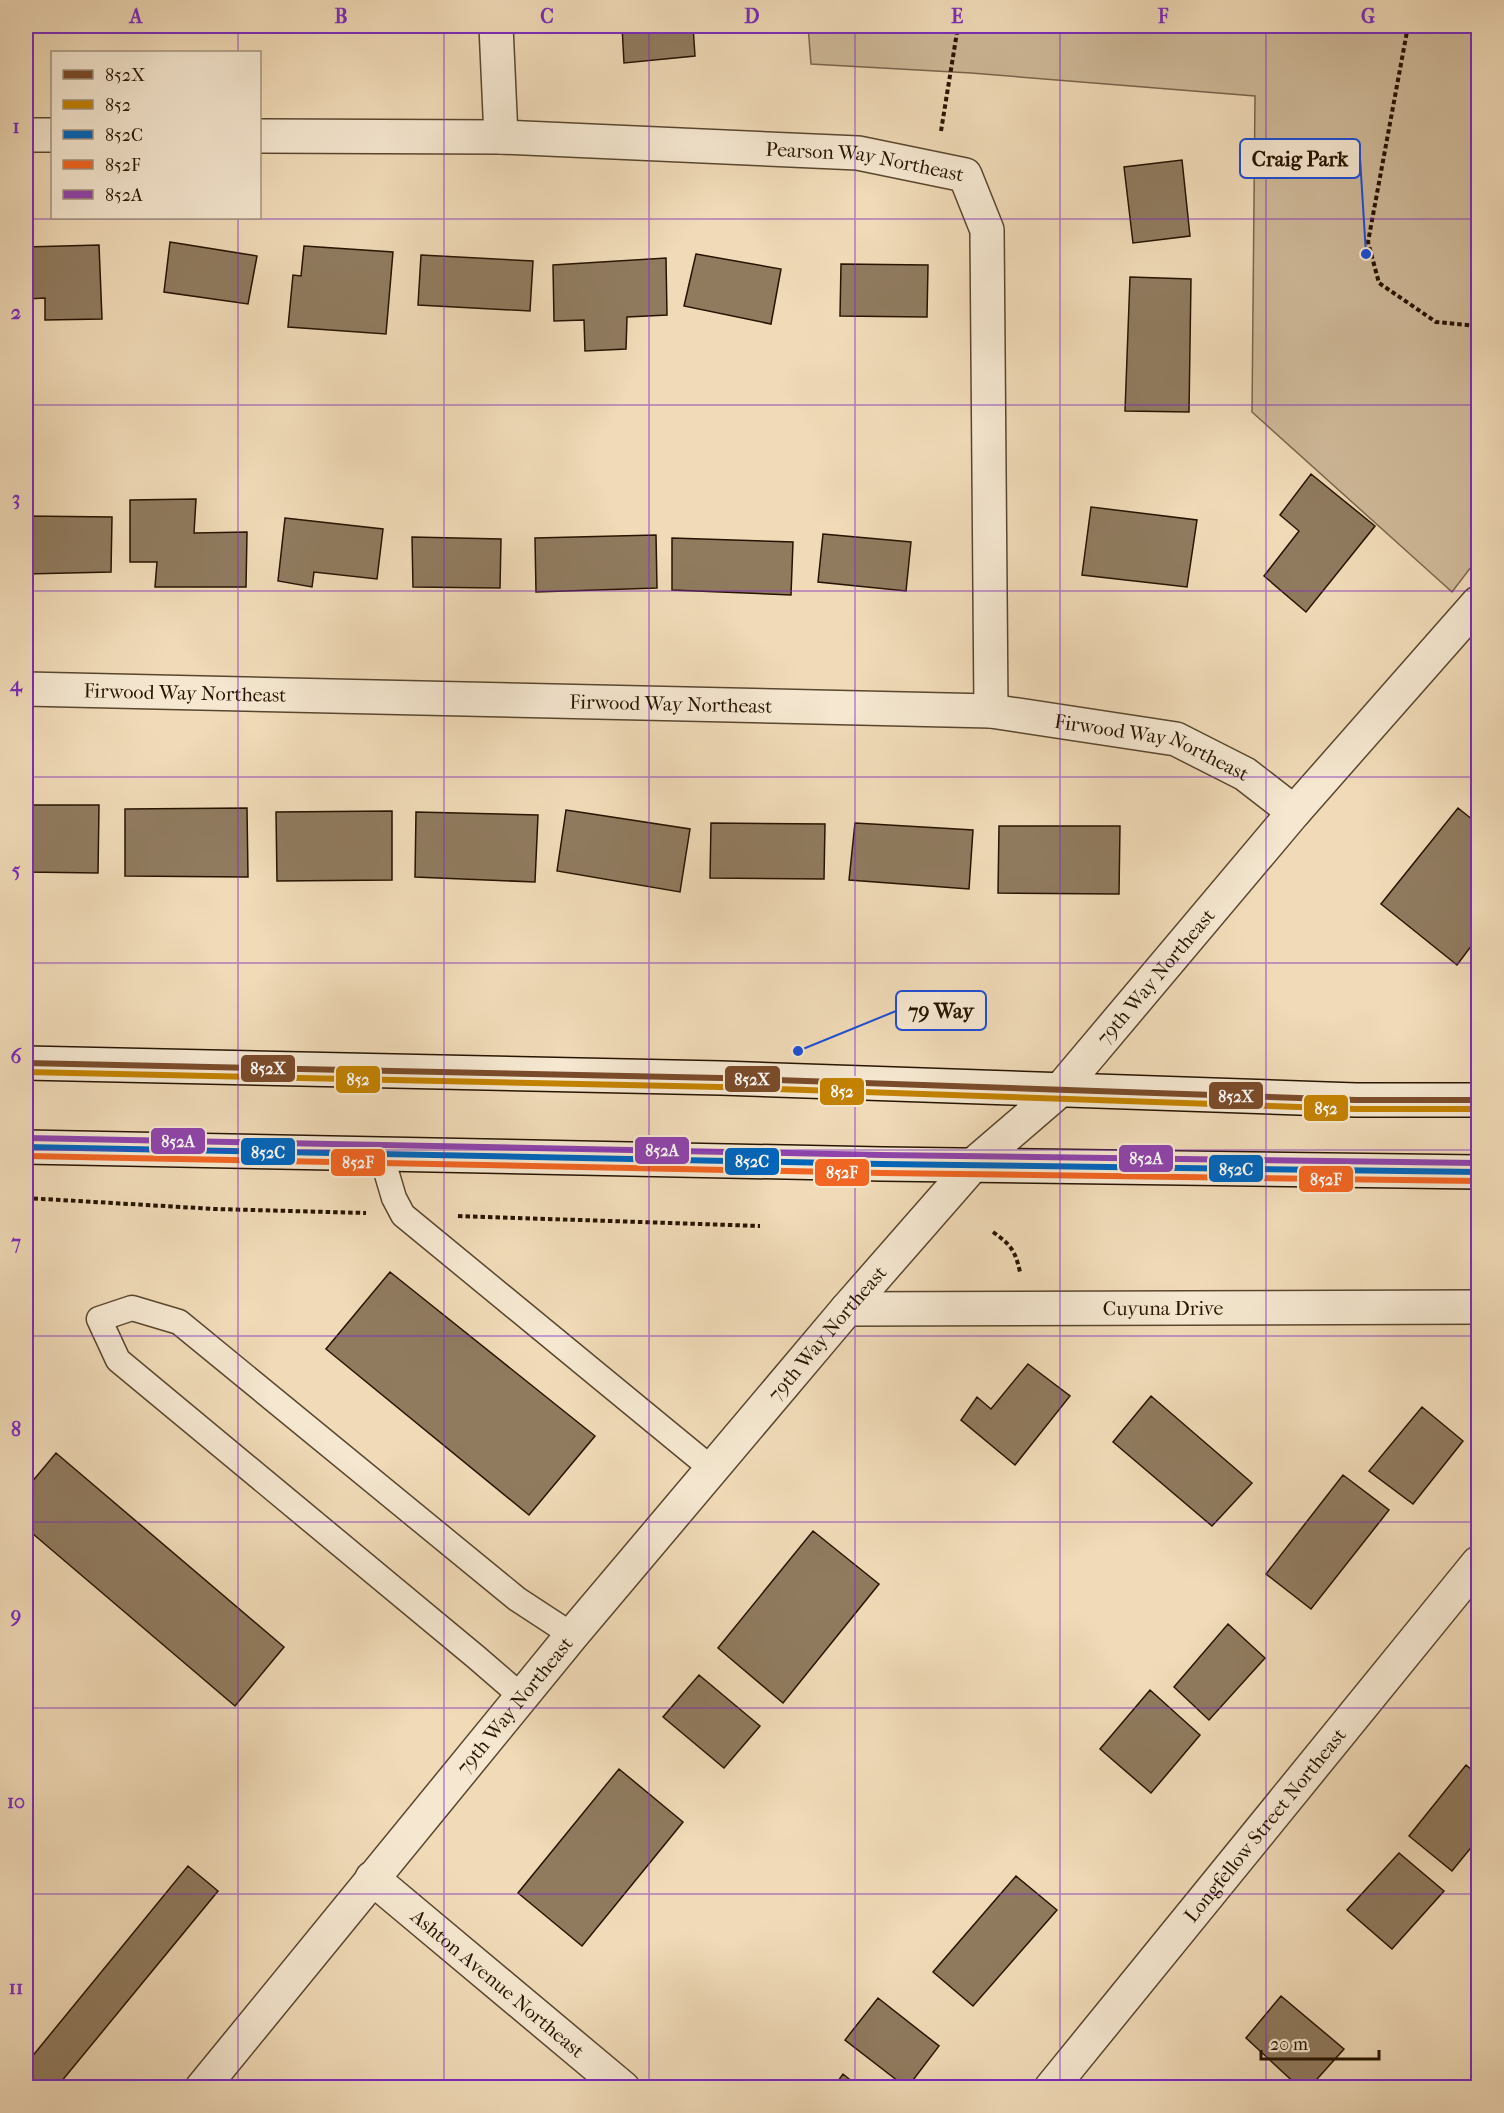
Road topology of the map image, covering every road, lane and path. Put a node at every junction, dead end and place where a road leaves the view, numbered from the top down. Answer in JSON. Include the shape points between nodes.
{"nodes":[{"id":1,"x":496,"y":26,"type":"edge"},
{"id":2,"x":958,"y":26,"type":"edge"},
{"id":3,"x":1408,"y":26,"type":"edge"},
{"id":4,"x":26,"y":135,"type":"edge"},
{"id":5,"x":51,"y":135,"type":"edge"},
{"id":6,"x":261,"y":136,"type":"edge"},
{"id":7,"x":501,"y":137,"type":"junction"},
{"id":8,"x":935,"y":169,"type":"junction"},
{"id":9,"x":1479,"y":326,"type":"edge"},
{"id":10,"x":1479,"y":603,"type":"edge"},
{"id":11,"x":26,"y":689,"type":"edge"},
{"id":12,"x":991,"y":711,"type":"junction"},
{"id":13,"x":1294,"y":812,"type":"junction"},
{"id":14,"x":26,"y":1063,"type":"edge"},
{"id":15,"x":1060,"y":1090,"type":"junction"},
{"id":16,"x":1479,"y":1100,"type":"edge"},
{"id":17,"x":26,"y":1147,"type":"edge"},
{"id":18,"x":381,"y":1154,"type":"junction"},
{"id":19,"x":974,"y":1165,"type":"junction"},
{"id":20,"x":1479,"y":1172,"type":"edge"},
{"id":21,"x":1479,"y":1307,"type":"edge"},
{"id":22,"x":847,"y":1309,"type":"junction"},
{"id":23,"x":712,"y":1469,"type":"junction"},
{"id":24,"x":1479,"y":1563,"type":"edge"},
{"id":25,"x":572,"y":1635,"type":"junction"},
{"id":26,"x":521,"y":1696,"type":"junction"},
{"id":27,"x":372,"y":1878,"type":"junction"},
{"id":28,"x":202,"y":2088,"type":"edge"},
{"id":29,"x":623,"y":2088,"type":"edge"},
{"id":30,"x":1051,"y":2088,"type":"edge"}],
"edges":[{"from":1,"to":7,"type":"street"},
{"from":2,"to":8,"type":"path"},
{"from":3,"to":9,"type":"path","via":[[1368,242],[1379,284],[1436,322]]},
{"from":4,"to":5,"type":"street"},
{"from":6,"to":7,"type":"street","name":"Pearson Way Northeast"},
{"from":7,"to":8,"type":"street","name":"Pearson Way Northeast","via":[[858,153]]},
{"from":8,"to":12,"type":"street","name":"Pearson Way Northeast","via":[[965,175],[987,230]]},
{"from":10,"to":13,"type":"street","name":"79th Way Northeast"},
{"from":11,"to":12,"type":"street","name":"Firwood Way Northeast"},
{"from":12,"to":13,"type":"street","name":"Firwood Way Northeast","via":[[1176,739],[1245,774]]},
{"from":13,"to":15,"type":"street","name":"79th Way Northeast"},
{"from":14,"to":15,"type":"street","via":[[721,1078]]},
{"from":15,"to":16,"type":"street"},
{"from":15,"to":19,"type":"street","name":"79th Way Northeast"},
{"from":17,"to":18,"type":"street"},
{"from":18,"to":19,"type":"street"},
{"from":18,"to":23,"type":"lane","via":[[403,1215]]},
{"from":19,"to":20,"type":"street"},
{"from":19,"to":22,"type":"street","name":"79th Way Northeast"},
{"from":21,"to":22,"type":"street","name":"Cuyuna Drive"},
{"from":22,"to":23,"type":"street","name":"79th Way Northeast"},
{"from":23,"to":25,"type":"street","name":"79th Way Northeast"},
{"from":24,"to":30,"type":"street","name":"Longfellow Street Northeast"},
{"from":25,"to":26,"type":"street","name":"79th Way Northeast"},
{"from":25,"to":26,"type":"lane","via":[[518,1599],[179,1322],[132,1308],[99,1319],[118,1360]]},
{"from":26,"to":27,"type":"street","name":"79th Way Northeast"},
{"from":27,"to":28,"type":"street","name":"79th Way Northeast"},
{"from":27,"to":29,"type":"street","name":"Ashton Avenue Northeast"}]}
